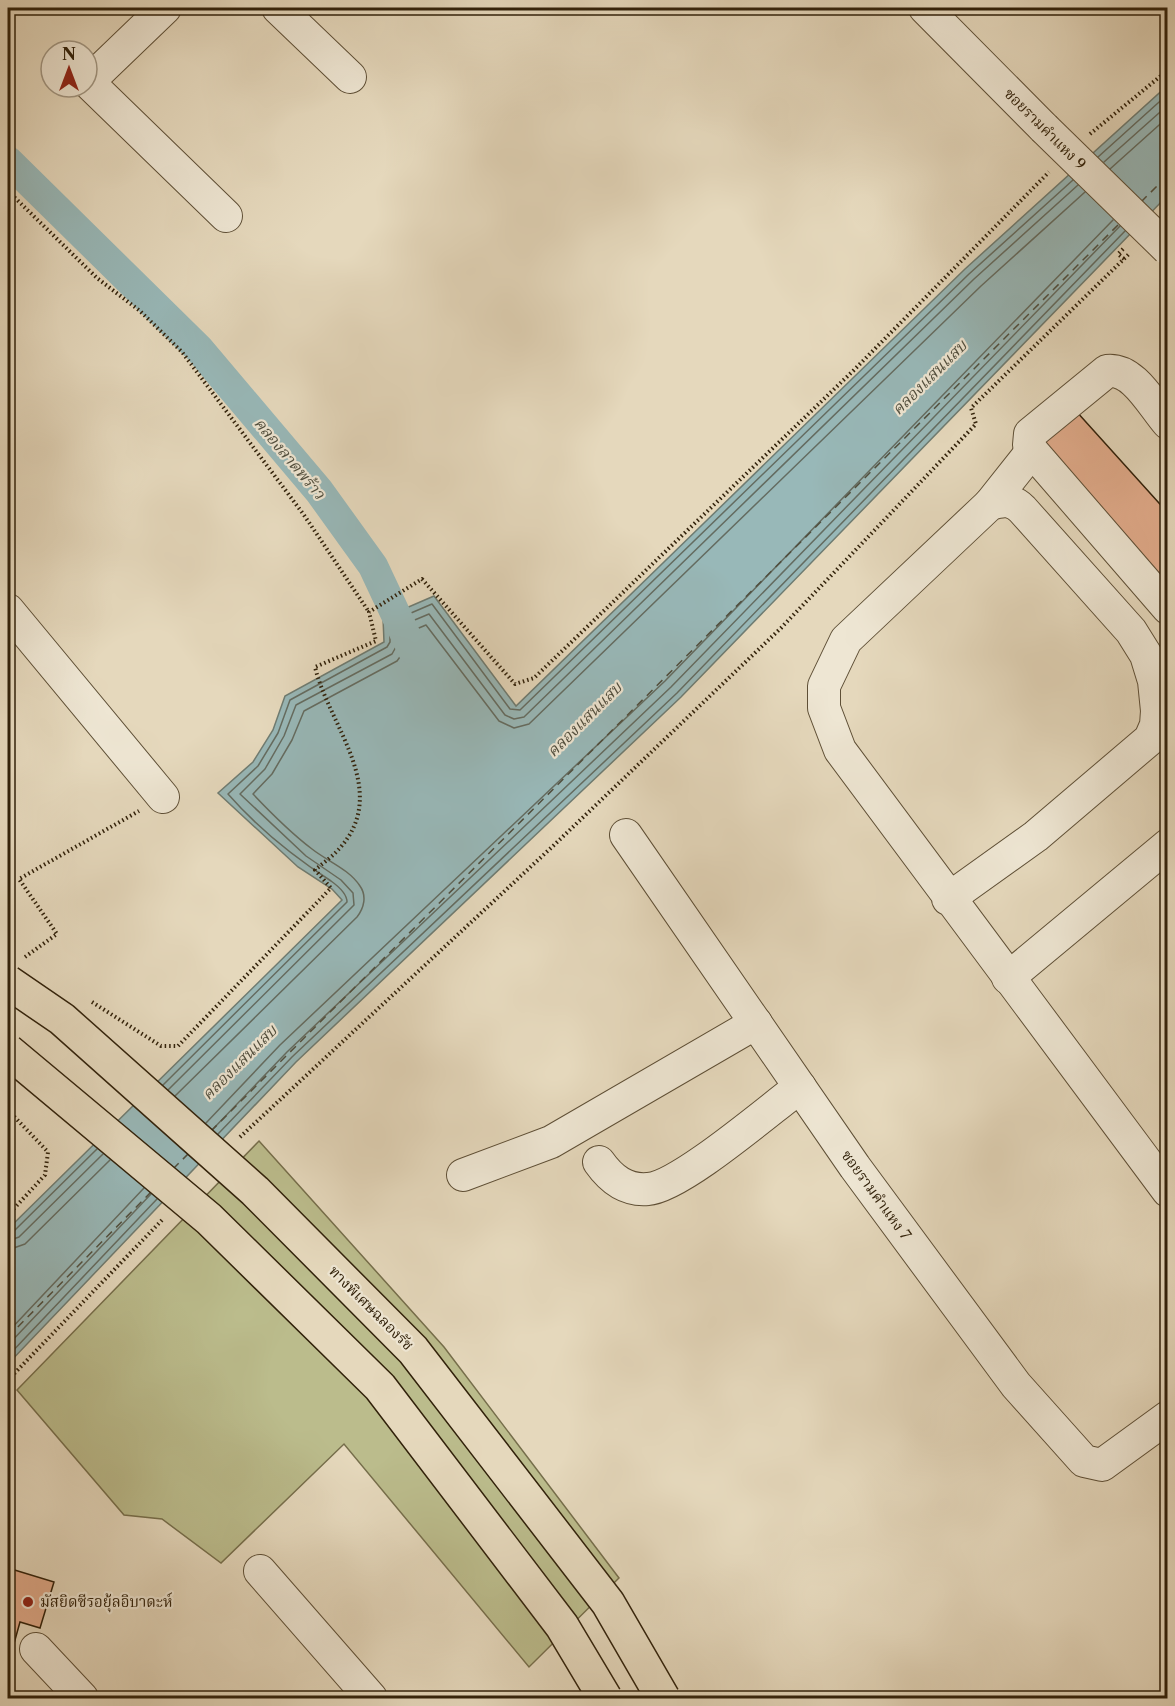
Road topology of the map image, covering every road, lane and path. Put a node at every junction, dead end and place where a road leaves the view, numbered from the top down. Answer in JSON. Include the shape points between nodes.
{"nodes":[{"id":1,"x":165,"y":8,"type":"edge"},
{"id":2,"x":278,"y":8,"type":"edge"},
{"id":3,"x":925,"y":8,"type":"edge"},
{"id":4,"x":1167,"y":70,"type":"edge"},
{"id":5,"x":350,"y":77,"type":"dead end"},
{"id":6,"x":1083,"y":140,"type":"dead end"},
{"id":7,"x":1054,"y":167,"type":"dead end"},
{"id":8,"x":8,"y":191,"type":"edge"},
{"id":9,"x":226,"y":216,"type":"dead end"},
{"id":10,"x":1167,"y":249,"type":"edge"},
{"id":11,"x":1131,"y":252,"type":"dead end"},
{"id":12,"x":1167,"y":423,"type":"edge"},
{"id":13,"x":1032,"y":451,"type":"junction"},
{"id":14,"x":990,"y":504,"type":"junction"},
{"id":15,"x":1167,"y":608,"type":"edge"},
{"id":16,"x":8,"y":610,"type":"edge"},
{"id":17,"x":369,"y":612,"type":"junction"},
{"id":18,"x":163,"y":797,"type":"joint"},
{"id":19,"x":626,"y":835,"type":"dead end"},
{"id":20,"x":1167,"y":844,"type":"edge"},
{"id":21,"x":948,"y":898,"type":"junction"},
{"id":22,"x":16,"y":970,"type":"edge"},
{"id":23,"x":1008,"y":978,"type":"junction"},
{"id":24,"x":756,"y":1023,"type":"junction"},
{"id":25,"x":178,"y":1046,"type":"dead end"},
{"id":26,"x":8,"y":1050,"type":"edge"},
{"id":27,"x":800,"y":1087,"type":"junction"},
{"id":28,"x":8,"y":1110,"type":"edge"},
{"id":29,"x":240,"y":1138,"type":"dead end"},
{"id":30,"x":599,"y":1162,"type":"dead end"},
{"id":31,"x":463,"y":1175,"type":"dead end"},
{"id":32,"x":1167,"y":1191,"type":"edge"},
{"id":33,"x":8,"y":1215,"type":"edge"},
{"id":34,"x":165,"y":1216,"type":"dead end"},
{"id":35,"x":8,"y":1380,"type":"edge"},
{"id":36,"x":1167,"y":1417,"type":"edge"},
{"id":37,"x":260,"y":1571,"type":"dead end"},
{"id":38,"x":36,"y":1649,"type":"dead end"},
{"id":39,"x":82,"y":1698,"type":"edge"},
{"id":40,"x":371,"y":1698,"type":"edge"},
{"id":41,"x":605,"y":1698,"type":"edge"},
{"id":42,"x":663,"y":1698,"type":"edge"}],
"edges":[{"from":1,"to":9,"type":"street","via":[[88,82]]},
{"from":2,"to":5,"type":"street"},
{"from":3,"to":10,"type":"street","name":"ซอยรามคำแหง 9","bridge":true},
{"from":4,"to":6,"type":"path"},
{"from":7,"to":17,"type":"path","via":[[845,378],[534,678],[515,684],[422,579]]},
{"from":8,"to":17,"type":"path","via":[[97,278],[140,311],[182,352],[304,515]]},
{"from":11,"to":29,"type":"path","via":[[971,408],[976,424],[781,628]]},
{"from":12,"to":13,"type":"street","via":[[1129,377],[1115,370],[1107,371],[1030,434]]},
{"from":13,"to":14,"type":"street"},
{"from":13,"to":15,"type":"street"},
{"from":14,"to":21,"type":"street","via":[[846,640],[824,686],[824,708],[840,750]]},
{"from":14,"to":21,"type":"street","via":[[1004,500],[1017,504],[1131,630],[1146,655],[1154,681],[1156,725],[1150,739],[1036,836]]},
{"from":16,"to":18,"type":"street"},
{"from":17,"to":25,"type":"path","via":[[376,641],[315,667],[358,770],[360,788],[353,828],[340,848],[315,870],[331,888]]},
{"from":18,"to":22,"type":"path","via":[[19,879],[57,934]]},
{"from":19,"to":24,"type":"street","name":"ซอยรามคำแหง 7"},
{"from":20,"to":23,"type":"street"},
{"from":21,"to":23,"type":"street"},
{"from":22,"to":42,"type":"highway","name":"ทางพิเศษฉลองรัช","bridge":true,"via":[[62,1019],[255,1191],[413,1350],[608,1603]]},
{"from":23,"to":32,"type":"street"},
{"from":24,"to":27,"type":"street","name":"ซอยรามคำแหง 7"},
{"from":24,"to":31,"type":"street","via":[[550,1142]]},
{"from":26,"to":41,"type":"highway","bridge":true,"via":[[209,1219],[380,1387],[562,1626]]},
{"from":27,"to":30,"type":"street","via":[[688,1172],[651,1190],[636,1190],[612,1180]]},
{"from":27,"to":36,"type":"street","name":"ซอยรามคำแหง 7","via":[[1016,1385],[1084,1461],[1102,1465]]},
{"from":28,"to":33,"type":"path","via":[[48,1152],[45,1175]]},
{"from":34,"to":35,"type":"path"},
{"from":37,"to":40,"type":"street"},
{"from":38,"to":39,"type":"street"}]}
